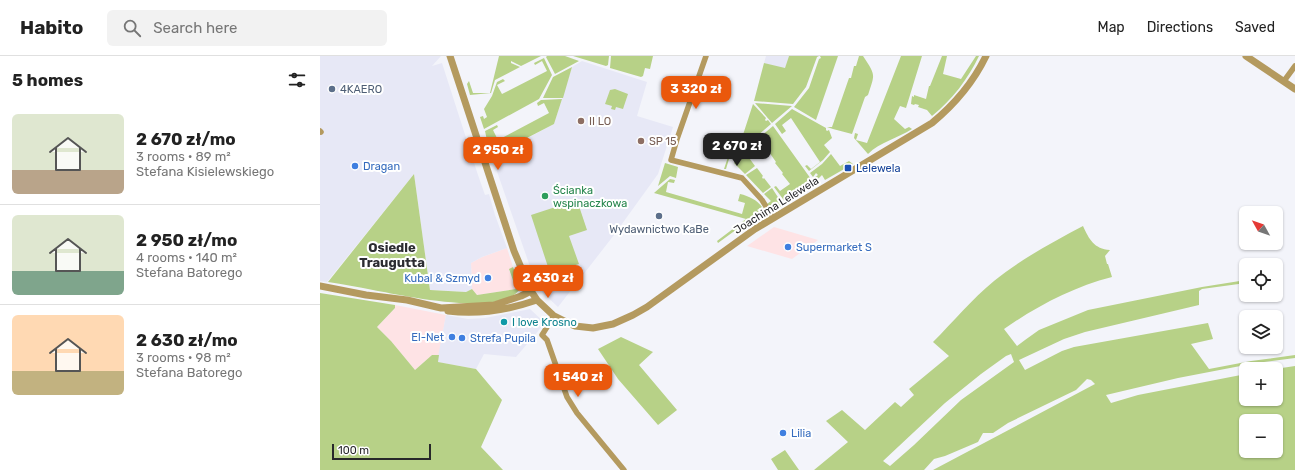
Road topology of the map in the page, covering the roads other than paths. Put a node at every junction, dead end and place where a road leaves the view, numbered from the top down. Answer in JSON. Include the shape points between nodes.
{"nodes":[{"id":1,"x":450,"y":56,"type":"edge"},
{"id":2,"x":706,"y":56,"type":"edge"},
{"id":3,"x":986,"y":56,"type":"edge"},
{"id":4,"x":1246,"y":56,"type":"edge"},
{"id":5,"x":1295,"y":66,"type":"edge"},
{"id":6,"x":1284,"y":81,"type":"junction"},
{"id":7,"x":1295,"y":88,"type":"edge"},
{"id":8,"x":773,"y":218,"type":"junction"},
{"id":9,"x":320,"y":286,"type":"edge"},
{"id":10,"x":531,"y":291,"type":"junction"},
{"id":11,"x":537,"y":300,"type":"junction"},
{"id":12,"x":441,"y":308,"type":"junction"},
{"id":13,"x":554,"y":316,"type":"junction"},
{"id":14,"x":624,"y":470,"type":"edge"}],
"edges":[{"from":1,"to":10,"type":"street","name":"Joachima Lelewela","via":[[514,251]]},
{"from":2,"to":8,"type":"street","via":[[672,160],[742,178],[762,200]]},
{"from":3,"to":8,"type":"street","name":"Joachima Lelewela","via":[[978,72],[951,108],[932,123]]},
{"from":4,"to":6,"type":"street"},
{"from":5,"to":6,"type":"street"},
{"from":6,"to":7,"type":"street"},
{"from":8,"to":13,"type":"street","name":"Joachima Lelewela","via":[[647,307],[613,324],[593,328],[575,326]]},
{"from":9,"to":12,"type":"street"},
{"from":10,"to":11,"type":"street","name":"Joachima Lelewela"},
{"from":10,"to":12,"type":"street","via":[[494,304]]},
{"from":11,"to":12,"type":"street","via":[[488,312],[466,314]]},
{"from":11,"to":13,"type":"street","name":"Joachima Lelewela"},
{"from":13,"to":14,"type":"street","via":[[542,334],[547,340],[567,397]]}]}
